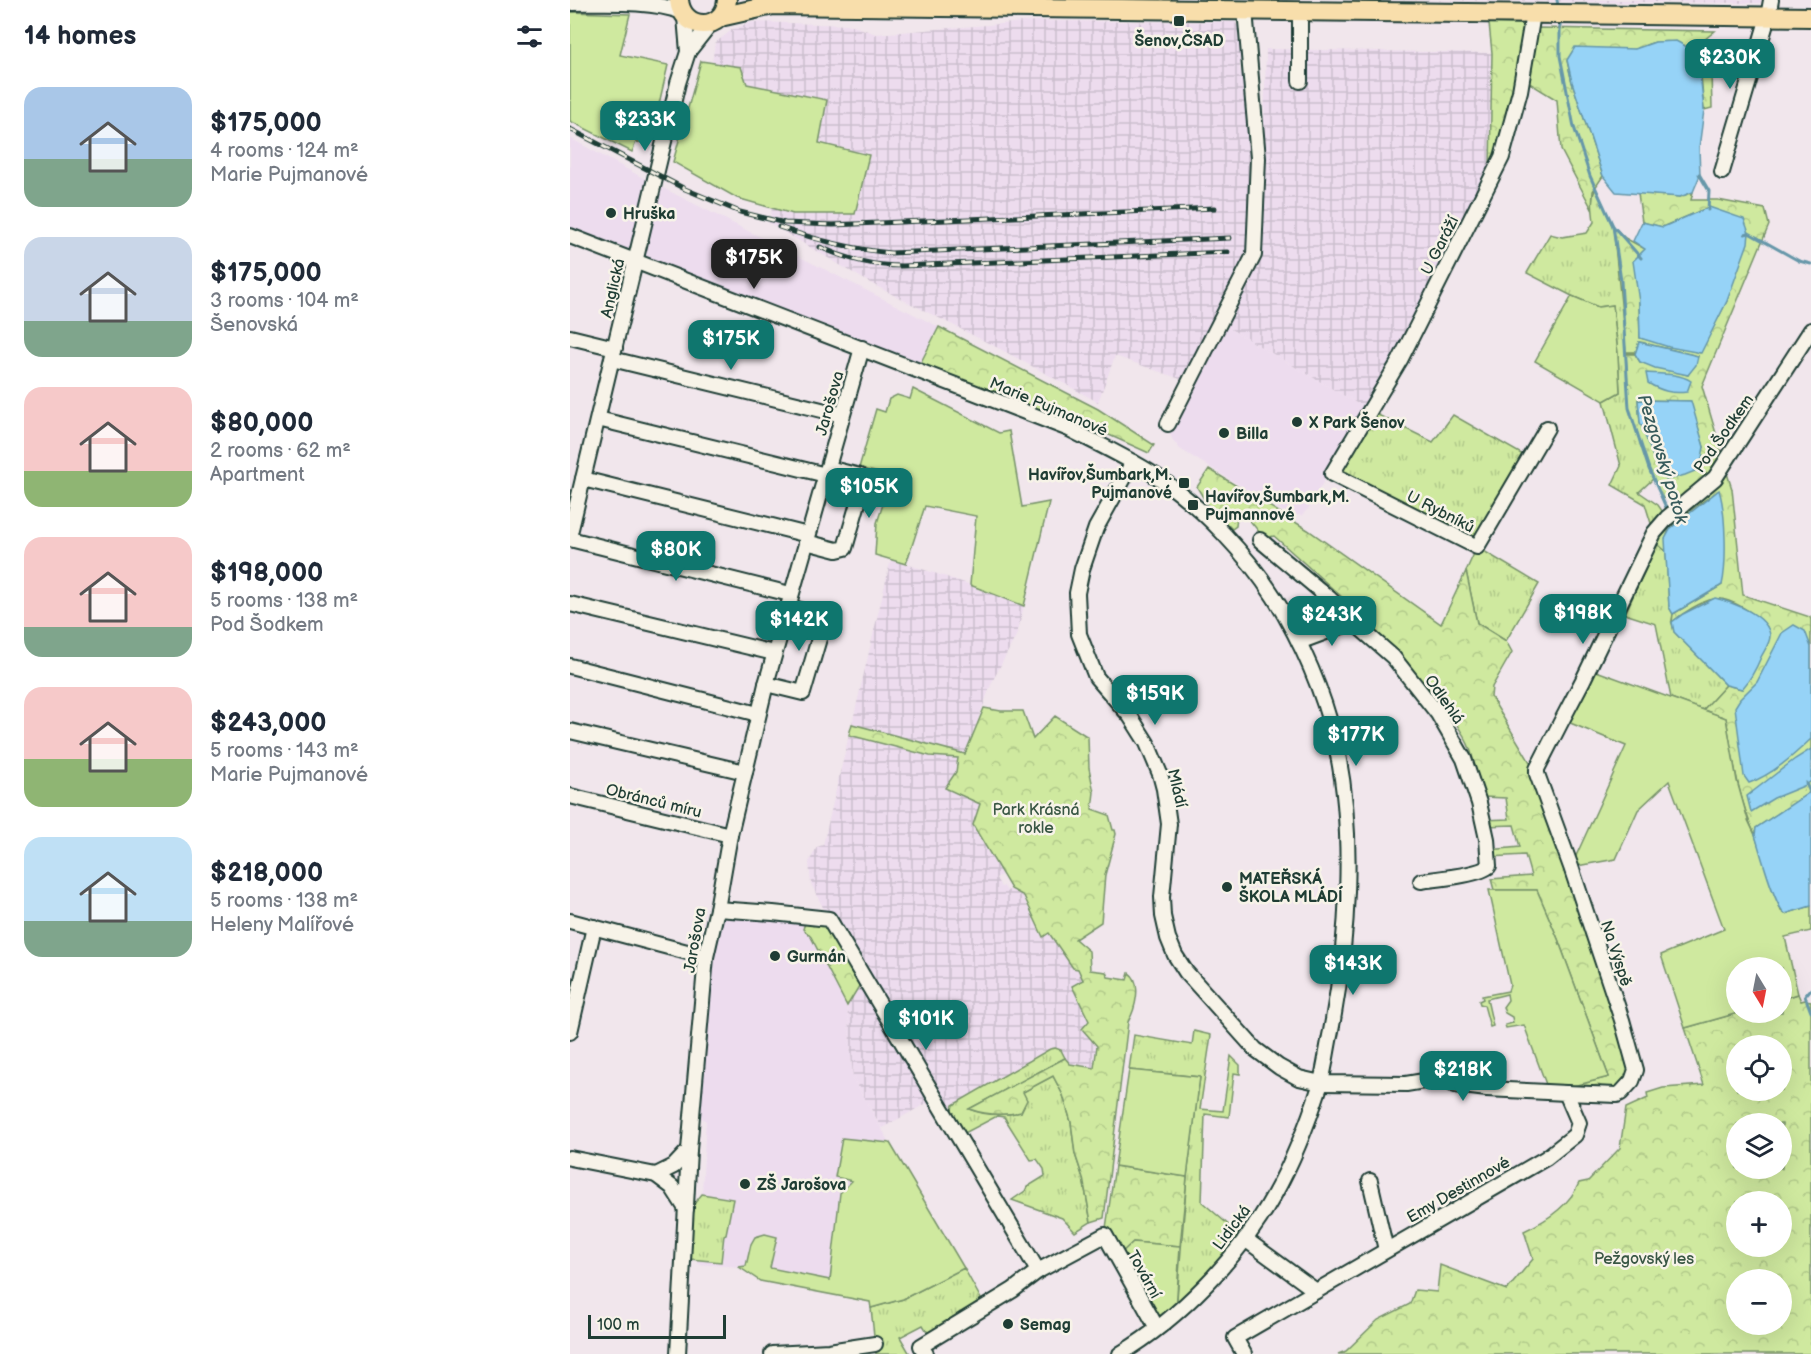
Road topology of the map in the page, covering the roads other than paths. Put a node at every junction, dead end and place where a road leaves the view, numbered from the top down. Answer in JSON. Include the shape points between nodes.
{"nodes":[{"id":1,"x":649,"y":0,"type":"edge"},
{"id":2,"x":728,"y":0,"type":"edge"},
{"id":3,"x":766,"y":2,"type":"edge"},
{"id":4,"x":570,"y":3,"type":"edge"},
{"id":5,"x":1770,"y":8,"type":"edge"},
{"id":6,"x":682,"y":10,"type":"edge"},
{"id":7,"x":1245,"y":10,"type":"junction"},
{"id":8,"x":1300,"y":10,"type":"junction"},
{"id":9,"x":1533,"y":14,"type":"junction"},
{"id":10,"x":1811,"y":17,"type":"edge"},
{"id":11,"x":716,"y":20,"type":"junction"},
{"id":12,"x":688,"y":52,"type":"junction"},
{"id":13,"x":1300,"y":81,"type":"dead end"},
{"id":14,"x":1722,"y":172,"type":"dead end"},
{"id":15,"x":570,"y":236,"type":"edge"},
{"id":16,"x":635,"y":261,"type":"junction"},
{"id":17,"x":1811,"y":330,"type":"edge"},
{"id":18,"x":570,"y":337,"type":"edge"},
{"id":19,"x":862,"y":348,"type":"junction"},
{"id":20,"x":613,"y":354,"type":"junction"},
{"id":21,"x":842,"y":415,"type":"junction"},
{"id":22,"x":598,"y":419,"type":"junction"},
{"id":23,"x":1168,"y":424,"type":"dead end"},
{"id":24,"x":1547,"y":428,"type":"dead end"},
{"id":25,"x":1133,"y":462,"type":"junction"},
{"id":26,"x":827,"y":471,"type":"junction"},
{"id":27,"x":1332,"y":474,"type":"joint"},
{"id":28,"x":578,"y":487,"type":"edge"},
{"id":29,"x":570,"y":533,"type":"edge"},
{"id":30,"x":807,"y":538,"type":"junction"},
{"id":31,"x":570,"y":539,"type":"edge"},
{"id":32,"x":1260,"y":540,"type":"dead end"},
{"id":33,"x":789,"y":600,"type":"junction"},
{"id":34,"x":570,"y":604,"type":"edge"},
{"id":35,"x":1353,"y":622,"type":"junction"},
{"id":36,"x":1299,"y":642,"type":"junction"},
{"id":37,"x":774,"y":653,"type":"junction"},
{"id":38,"x":570,"y":666,"type":"edge"},
{"id":39,"x":766,"y":684,"type":"junction"},
{"id":40,"x":758,"y":714,"type":"junction"},
{"id":41,"x":570,"y":731,"type":"edge"},
{"id":42,"x":1538,"y":770,"type":"joint"},
{"id":43,"x":745,"y":772,"type":"junction"},
{"id":44,"x":570,"y":796,"type":"edge"},
{"id":45,"x":730,"y":835,"type":"junction"},
{"id":46,"x":1421,"y":881,"type":"dead end"},
{"id":47,"x":717,"y":909,"type":"junction"},
{"id":48,"x":570,"y":921,"type":"edge"},
{"id":49,"x":594,"y":927,"type":"junction"},
{"id":50,"x":706,"y":957,"type":"junction"},
{"id":51,"x":570,"y":1032,"type":"edge"},
{"id":52,"x":1321,"y":1083,"type":"junction"},
{"id":53,"x":1566,"y":1093,"type":"junction"},
{"id":54,"x":689,"y":1150,"type":"junction"},
{"id":55,"x":570,"y":1158,"type":"edge"},
{"id":56,"x":656,"y":1175,"type":"junction"},
{"id":57,"x":1370,"y":1181,"type":"dead end"},
{"id":58,"x":686,"y":1209,"type":"junction"},
{"id":59,"x":1245,"y":1239,"type":"junction"},
{"id":60,"x":1386,"y":1250,"type":"junction"},
{"id":61,"x":1038,"y":1270,"type":"junction"},
{"id":62,"x":1316,"y":1291,"type":"junction"},
{"id":63,"x":1157,"y":1328,"type":"junction"},
{"id":64,"x":875,"y":1344,"type":"dead end"},
{"id":65,"x":1135,"y":1350,"type":"edge"},
{"id":66,"x":829,"y":1353,"type":"edge"},
{"id":67,"x":678,"y":1354,"type":"edge"},
{"id":68,"x":772,"y":1354,"type":"edge"},
{"id":69,"x":926,"y":1354,"type":"edge"},
{"id":70,"x":1120,"y":1354,"type":"edge"},
{"id":71,"x":1244,"y":1354,"type":"edge"}],
"edges":[{"from":1,"to":4,"type":"street"},
{"from":1,"to":6,"type":"street"},
{"from":2,"to":11,"type":"main road","via":[[725,11]]},
{"from":3,"to":7,"type":"main road"},
{"from":3,"to":11,"type":"main road"},
{"from":5,"to":9,"type":"main road"},
{"from":5,"to":10,"type":"main road"},
{"from":5,"to":14,"type":"street"},
{"from":6,"to":11,"type":"main road","via":[[692,22]]},
{"from":6,"to":12,"type":"street","name":"Anglická"},
{"from":7,"to":8,"type":"main road"},
{"from":7,"to":23,"type":"street","via":[[1258,158],[1254,255]]},
{"from":8,"to":9,"type":"main road"},
{"from":8,"to":13,"type":"street"},
{"from":9,"to":27,"type":"street","name":"U Garáží","via":[[1520,91],[1502,158],[1400,360]]},
{"from":11,"to":12,"type":"street","name":"Anglická"},
{"from":12,"to":16,"type":"street","name":"Anglická"},
{"from":15,"to":16,"type":"street","name":"Marie Pujmanové"},
{"from":16,"to":19,"type":"street","name":"Marie Pujmanové"},
{"from":16,"to":20,"type":"street","name":"Anglická"},
{"from":17,"to":42,"type":"street","name":"Pod Šodkem","via":[[1715,478],[1654,533]]},
{"from":18,"to":20,"type":"street"},
{"from":19,"to":21,"type":"street","name":"Jarošova"},
{"from":19,"to":25,"type":"street","name":"Marie Pujmanové","via":[[1069,429]]},
{"from":20,"to":21,"type":"street"},
{"from":20,"to":22,"type":"street","name":"Anglická"},
{"from":21,"to":26,"type":"street","name":"Jarošova"},
{"from":22,"to":26,"type":"street"},
{"from":22,"to":28,"type":"street","name":"Anglická"},
{"from":24,"to":27,"type":"street","name":"U Rybníků","via":[[1477,547]]},
{"from":25,"to":36,"type":"street","name":"Marie Pujmanové","via":[[1163,480],[1212,523],[1274,596]]},
{"from":25,"to":52,"type":"street","name":"Mládí","via":[[1096,528],[1082,569],[1077,593],[1079,634],[1096,677],[1130,716],[1147,742],[1160,774],[1169,824],[1162,897],[1168,938],[1186,972],[1255,1049],[1299,1078]]},
{"from":26,"to":30,"type":"street","name":"Jarošova"},
{"from":26,"to":30,"type":"street","via":[[860,476],[864,482],[844,548],[837,550]]},
{"from":28,"to":29,"type":"street","name":"Anglická"},
{"from":28,"to":30,"type":"street"},
{"from":30,"to":33,"type":"street","name":"Jarošova"},
{"from":31,"to":33,"type":"street"},
{"from":32,"to":35,"type":"street","name":"Odlehlá"},
{"from":33,"to":37,"type":"street","name":"Jarošova"},
{"from":33,"to":39,"type":"street","via":[[825,618],[803,693]]},
{"from":34,"to":37,"type":"street"},
{"from":35,"to":36,"type":"street"},
{"from":35,"to":46,"type":"street","name":"Odlehlá","via":[[1393,657],[1438,714],[1464,759],[1479,803],[1487,839],[1487,870]]},
{"from":36,"to":52,"type":"street","name":"Marie Pujmanové","via":[[1335,740],[1348,850],[1341,967]]},
{"from":37,"to":39,"type":"street","name":"Jarošova"},
{"from":38,"to":40,"type":"street"},
{"from":39,"to":40,"type":"street","name":"Jarošova"},
{"from":40,"to":43,"type":"street","name":"Jarošova"},
{"from":41,"to":43,"type":"street"},
{"from":42,"to":53,"type":"street","name":"Na Výspě","via":[[1636,1070],[1632,1081],[1617,1095]]},
{"from":43,"to":45,"type":"street","name":"Jarošova"},
{"from":44,"to":45,"type":"street","name":"Obránců míru"},
{"from":45,"to":47,"type":"street","name":"Jarošova"},
{"from":47,"to":50,"type":"street","name":"Jarošova"},
{"from":47,"to":61,"type":"street","via":[[830,920]]},
{"from":48,"to":49,"type":"street"},
{"from":49,"to":50,"type":"street"},
{"from":49,"to":51,"type":"street"},
{"from":50,"to":54,"type":"street","name":"Jarošova"},
{"from":52,"to":53,"type":"street","name":"Mládí","via":[[1445,1081],[1487,1089]]},
{"from":52,"to":59,"type":"street","name":"Lidická","via":[[1274,1196]]},
{"from":53,"to":60,"type":"street","name":"Emy Destinnové","via":[[1579,1123],[1575,1135],[1546,1158]]},
{"from":54,"to":56,"type":"street","via":[[674,1166]]},
{"from":54,"to":58,"type":"street","name":"Jarošova"},
{"from":55,"to":56,"type":"street"},
{"from":56,"to":58,"type":"street","via":[[672,1187]]},
{"from":57,"to":60,"type":"street"},
{"from":58,"to":67,"type":"street","name":"Jarošova"},
{"from":59,"to":62,"type":"street"},
{"from":59,"to":63,"type":"street","name":"Lidická","via":[[1204,1286]]},
{"from":60,"to":62,"type":"street","name":"Emy Destinnové"},
{"from":61,"to":63,"type":"street","name":"Tovární","via":[[1105,1235]]},
{"from":61,"to":69,"type":"street","via":[[1013,1290],[921,1346]]},
{"from":62,"to":71,"type":"street","name":"Emy Destinnové","via":[[1235,1338]]},
{"from":63,"to":65,"type":"street","name":"Lidická"},
{"from":64,"to":66,"type":"street"},
{"from":65,"to":70,"type":"street","name":"Lidická"},
{"from":66,"to":68,"type":"street"}]}
